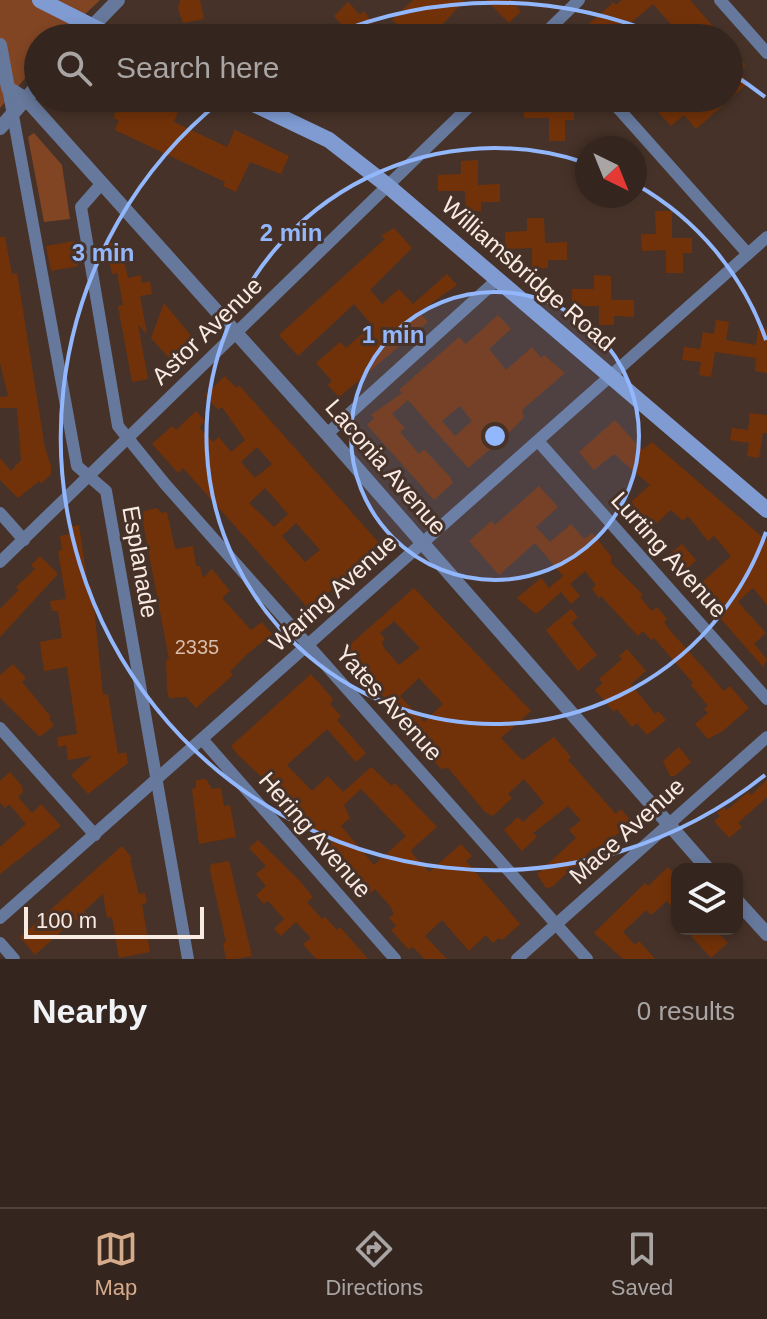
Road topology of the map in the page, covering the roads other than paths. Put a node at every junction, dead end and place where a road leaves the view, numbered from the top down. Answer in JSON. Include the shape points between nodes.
{"nodes":[{"id":1,"x":40,"y":0,"type":"edge"},
{"id":2,"x":118,"y":0,"type":"edge"},
{"id":3,"x":579,"y":0,"type":"edge"},
{"id":4,"x":720,"y":0,"type":"edge"},
{"id":5,"x":74,"y":24,"type":"edge"},
{"id":6,"x":94,"y":24,"type":"edge"},
{"id":7,"x":558,"y":24,"type":"edge"},
{"id":8,"x":741,"y":24,"type":"edge"},
{"id":9,"x":743,"y":26,"type":"edge"},
{"id":10,"x":0,"y":45,"type":"edge"},
{"id":11,"x":767,"y":53,"type":"edge"},
{"id":12,"x":8,"y":88,"type":"junction"},
{"id":13,"x":24,"y":98,"type":"edge"},
{"id":14,"x":24,"y":101,"type":"edge"},
{"id":15,"x":38,"y":112,"type":"edge"},
{"id":16,"x":270,"y":112,"type":"edge"},
{"id":17,"x":464,"y":112,"type":"edge"},
{"id":18,"x":621,"y":112,"type":"edge"},
{"id":19,"x":13,"y":113,"type":"junction"},
{"id":20,"x":0,"y":128,"type":"edge"},
{"id":21,"x":102,"y":183,"type":"junction"},
{"id":22,"x":388,"y":186,"type":"junction"},
{"id":23,"x":767,"y":237,"type":"edge"},
{"id":24,"x":748,"y":254,"type":"junction"},
{"id":25,"x":498,"y":279,"type":"junction"},
{"id":26,"x":237,"y":332,"type":"junction"},
{"id":27,"x":610,"y":376,"type":"junction"},
{"id":28,"x":327,"y":434,"type":"junction"},
{"id":29,"x":128,"y":439,"type":"junction"},
{"id":30,"x":538,"y":441,"type":"junction"},
{"id":31,"x":90,"y":477,"type":"junction"},
{"id":32,"x":767,"y":510,"type":"edge"},
{"id":33,"x":0,"y":513,"type":"edge"},
{"id":34,"x":24,"y":540,"type":"junction"},
{"id":35,"x":423,"y":543,"type":"junction"},
{"id":36,"x":0,"y":562,"type":"edge"},
{"id":37,"x":308,"y":645,"type":"junction"},
{"id":38,"x":767,"y":699,"type":"edge"},
{"id":39,"x":0,"y":728,"type":"edge"},
{"id":40,"x":767,"y":737,"type":"edge"},
{"id":41,"x":202,"y":739,"type":"junction"},
{"id":42,"x":156,"y":781,"type":"junction"},
{"id":43,"x":668,"y":825,"type":"junction"},
{"id":44,"x":95,"y":835,"type":"junction"},
{"id":45,"x":703,"y":863,"type":"edge"},
{"id":46,"x":743,"y":908,"type":"edge"},
{"id":47,"x":0,"y":918,"type":"edge"},
{"id":48,"x":556,"y":924,"type":"junction"},
{"id":49,"x":767,"y":934,"type":"edge"},
{"id":50,"x":0,"y":943,"type":"edge"},
{"id":51,"x":14,"y":959,"type":"edge"},
{"id":52,"x":188,"y":959,"type":"edge"},
{"id":53,"x":395,"y":959,"type":"edge"},
{"id":54,"x":517,"y":959,"type":"edge"},
{"id":55,"x":587,"y":959,"type":"edge"}],
"edges":[{"from":1,"to":5,"type":"main road"},
{"from":2,"to":6,"type":"street"},
{"from":3,"to":7,"type":"street"},
{"from":4,"to":8,"type":"street"},
{"from":9,"to":11,"type":"street"},
{"from":10,"to":12,"type":"street","name":"Esplanade"},
{"from":12,"to":13,"type":"street","name":"Laconia Avenue"},
{"from":12,"to":19,"type":"street","name":"Esplanade"},
{"from":14,"to":19,"type":"street"},
{"from":15,"to":21,"type":"street","name":"Laconia Avenue"},
{"from":16,"to":22,"type":"main road","name":"Williamsbridge Road","via":[[329,140]]},
{"from":17,"to":22,"type":"street","name":"Astor Avenue"},
{"from":18,"to":24,"type":"street"},
{"from":19,"to":20,"type":"street"},
{"from":19,"to":31,"type":"street","name":"Esplanade","via":[[77,466]]},
{"from":21,"to":26,"type":"street","name":"Laconia Avenue"},
{"from":21,"to":29,"type":"street","via":[[81,207],[118,426]]},
{"from":22,"to":25,"type":"main road","name":"Williamsbridge Road"},
{"from":22,"to":26,"type":"street","name":"Astor Avenue"},
{"from":23,"to":24,"type":"street","name":"Waring Avenue"},
{"from":24,"to":27,"type":"street","name":"Waring Avenue"},
{"from":25,"to":27,"type":"main road","name":"Williamsbridge Road"},
{"from":25,"to":28,"type":"street"},
{"from":26,"to":28,"type":"street","name":"Laconia Avenue"},
{"from":26,"to":29,"type":"street","name":"Astor Avenue"},
{"from":27,"to":30,"type":"street","name":"Waring Avenue"},
{"from":27,"to":32,"type":"main road","name":"Williamsbridge Road"},
{"from":28,"to":35,"type":"street","name":"Laconia Avenue"},
{"from":29,"to":31,"type":"street","name":"Astor Avenue"},
{"from":29,"to":37,"type":"street","name":"Yates Avenue"},
{"from":30,"to":35,"type":"street","name":"Waring Avenue"},
{"from":30,"to":38,"type":"street","name":"Lurting Avenue"},
{"from":31,"to":34,"type":"street","name":"Astor Avenue"},
{"from":31,"to":42,"type":"street","name":"Esplanade","via":[[106,491]]},
{"from":33,"to":34,"type":"street"},
{"from":34,"to":36,"type":"street","name":"Astor Avenue"},
{"from":35,"to":37,"type":"street","name":"Waring Avenue"},
{"from":35,"to":43,"type":"street","name":"Laconia Avenue"},
{"from":37,"to":41,"type":"street","name":"Waring Avenue"},
{"from":37,"to":48,"type":"street","name":"Yates Avenue"},
{"from":39,"to":44,"type":"street"},
{"from":40,"to":43,"type":"street","name":"Mace Avenue"},
{"from":41,"to":42,"type":"street","name":"Waring Avenue"},
{"from":41,"to":53,"type":"street","name":"Hering Avenue"},
{"from":42,"to":44,"type":"street","name":"Waring Avenue"},
{"from":42,"to":52,"type":"street","name":"Esplanade"},
{"from":43,"to":45,"type":"street","name":"Laconia Avenue"},
{"from":43,"to":48,"type":"street","name":"Mace Avenue"},
{"from":44,"to":47,"type":"street","name":"Waring Avenue"},
{"from":46,"to":49,"type":"street"},
{"from":48,"to":54,"type":"street","name":"Mace Avenue"},
{"from":48,"to":55,"type":"street","name":"Yates Avenue"},
{"from":50,"to":51,"type":"street"}]}
